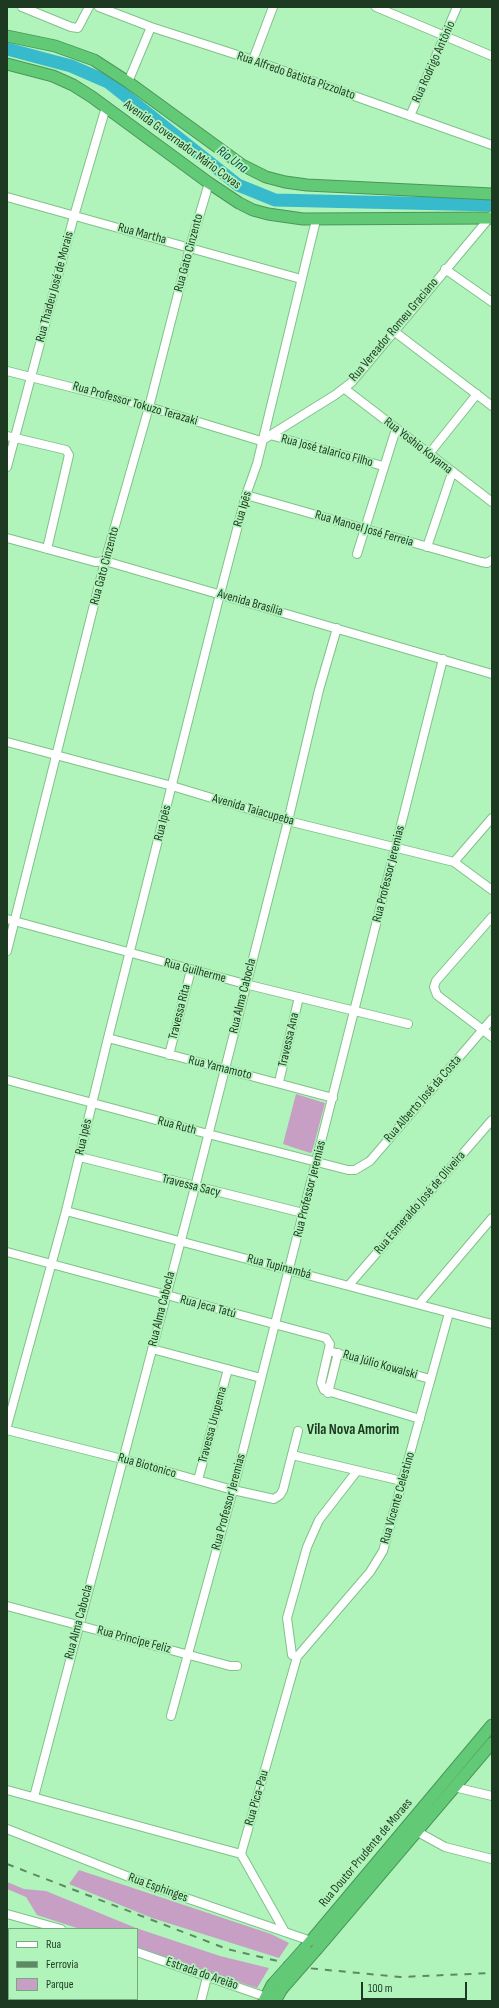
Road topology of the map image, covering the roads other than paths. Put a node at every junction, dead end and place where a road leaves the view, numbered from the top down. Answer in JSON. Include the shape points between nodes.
{"nodes":[{"id":1,"x":22,"y":7,"type":"edge"},
{"id":2,"x":89,"y":7,"type":"edge"},
{"id":3,"x":99,"y":7,"type":"edge"},
{"id":4,"x":273,"y":7,"type":"edge"},
{"id":5,"x":376,"y":7,"type":"edge"},
{"id":6,"x":457,"y":7,"type":"edge"},
{"id":7,"x":151,"y":27,"type":"junction"},
{"id":8,"x":7,"y":36,"type":"edge"},
{"id":9,"x":445,"y":36,"type":"junction"},
{"id":10,"x":492,"y":56,"type":"edge"},
{"id":11,"x":253,"y":60,"type":"junction"},
{"id":12,"x":7,"y":64,"type":"edge"},
{"id":13,"x":128,"y":82,"type":"junction"},
{"id":14,"x":106,"y":107,"type":"junction"},
{"id":15,"x":410,"y":116,"type":"junction"},
{"id":16,"x":492,"y":145,"type":"edge"},
{"id":17,"x":209,"y":183,"type":"junction"},
{"id":18,"x":492,"y":194,"type":"edge"},
{"id":19,"x":7,"y":197,"type":"edge"},
{"id":20,"x":74,"y":216,"type":"junction"},
{"id":21,"x":492,"y":216,"type":"edge"},
{"id":22,"x":316,"y":220,"type":"junction"},
{"id":23,"x":190,"y":247,"type":"junction"},
{"id":24,"x":445,"y":269,"type":"junction"},
{"id":25,"x":301,"y":279,"type":"junction"},
{"id":26,"x":492,"y":302,"type":"edge"},
{"id":27,"x":395,"y":332,"type":"junction"},
{"id":28,"x":7,"y":371,"type":"edge"},
{"id":29,"x":31,"y":378,"type":"junction"},
{"id":30,"x":345,"y":388,"type":"junction"},
{"id":31,"x":477,"y":394,"type":"junction"},
{"id":32,"x":492,"y":406,"type":"edge"},
{"id":33,"x":149,"y":407,"type":"junction"},
{"id":34,"x":396,"y":429,"type":"junction"},
{"id":35,"x":270,"y":435,"type":"junction"},
{"id":36,"x":11,"y":437,"type":"edge"},
{"id":37,"x":261,"y":441,"type":"junction"},
{"id":38,"x":429,"y":454,"type":"junction"},
{"id":39,"x":383,"y":466,"type":"junction"},
{"id":40,"x":7,"y":467,"type":"edge"},
{"id":41,"x":452,"y":473,"type":"junction"},
{"id":42,"x":246,"y":495,"type":"junction"},
{"id":43,"x":492,"y":502,"type":"edge"},
{"id":44,"x":364,"y":530,"type":"junction"},
{"id":45,"x":7,"y":538,"type":"edge"},
{"id":46,"x":427,"y":548,"type":"junction"},
{"id":47,"x":47,"y":549,"type":"junction"},
{"id":48,"x":357,"y":554,"type":"dead end"},
{"id":49,"x":492,"y":560,"type":"edge"},
{"id":50,"x":105,"y":561,"type":"junction"},
{"id":51,"x":220,"y":594,"type":"junction"},
{"id":52,"x":336,"y":628,"type":"junction"},
{"id":53,"x":443,"y":659,"type":"junction"},
{"id":54,"x":492,"y":674,"type":"edge"},
{"id":55,"x":7,"y":742,"type":"edge"},
{"id":56,"x":56,"y":756,"type":"junction"},
{"id":57,"x":172,"y":786,"type":"junction"},
{"id":58,"x":492,"y":818,"type":"edge"},
{"id":59,"x":288,"y":820,"type":"junction"},
{"id":60,"x":395,"y":848,"type":"junction"},
{"id":61,"x":454,"y":862,"type":"junction"},
{"id":62,"x":492,"y":890,"type":"edge"},
{"id":63,"x":492,"y":917,"type":"edge"},
{"id":64,"x":11,"y":920,"type":"edge"},
{"id":65,"x":7,"y":951,"type":"edge"},
{"id":66,"x":129,"y":953,"type":"junction"},
{"id":67,"x":191,"y":970,"type":"junction"},
{"id":68,"x":245,"y":984,"type":"junction"},
{"id":69,"x":299,"y":997,"type":"junction"},
{"id":70,"x":355,"y":1011,"type":"junction"},
{"id":71,"x":492,"y":1020,"type":"edge"},
{"id":72,"x":408,"y":1024,"type":"dead end"},
{"id":73,"x":483,"y":1030,"type":"junction"},
{"id":74,"x":492,"y":1037,"type":"edge"},
{"id":75,"x":108,"y":1038,"type":"junction"},
{"id":76,"x":169,"y":1055,"type":"junction"},
{"id":77,"x":225,"y":1069,"type":"junction"},
{"id":78,"x":7,"y":1080,"type":"edge"},
{"id":79,"x":279,"y":1082,"type":"junction"},
{"id":80,"x":333,"y":1098,"type":"junction"},
{"id":81,"x":92,"y":1103,"type":"junction"},
{"id":82,"x":492,"y":1120,"type":"edge"},
{"id":83,"x":208,"y":1134,"type":"junction"},
{"id":84,"x":80,"y":1157,"type":"junction"},
{"id":85,"x":317,"y":1162,"type":"junction"},
{"id":86,"x":348,"y":1170,"type":"joint"},
{"id":87,"x":195,"y":1187,"type":"junction"},
{"id":88,"x":66,"y":1211,"type":"junction"},
{"id":89,"x":303,"y":1214,"type":"junction"},
{"id":90,"x":492,"y":1218,"type":"edge"},
{"id":91,"x":180,"y":1240,"type":"junction"},
{"id":92,"x":7,"y":1252,"type":"edge"},
{"id":93,"x":52,"y":1264,"type":"junction"},
{"id":94,"x":289,"y":1270,"type":"junction"},
{"id":95,"x":349,"y":1286,"type":"junction"},
{"id":96,"x":166,"y":1295,"type":"junction"},
{"id":97,"x":419,"y":1304,"type":"junction"},
{"id":98,"x":449,"y":1313,"type":"junction"},
{"id":99,"x":491,"y":1322,"type":"edge"},
{"id":100,"x":275,"y":1325,"type":"junction"},
{"id":101,"x":152,"y":1349,"type":"junction"},
{"id":102,"x":329,"y":1351,"type":"junction"},
{"id":103,"x":338,"y":1354,"type":"junction"},
{"id":104,"x":228,"y":1369,"type":"junction"},
{"id":105,"x":261,"y":1378,"type":"junction"},
{"id":106,"x":430,"y":1379,"type":"junction"},
{"id":107,"x":328,"y":1393,"type":"junction"},
{"id":108,"x":420,"y":1419,"type":"junction"},
{"id":109,"x":7,"y":1426,"type":"edge"},
{"id":110,"x":7,"y":1430,"type":"edge"},
{"id":111,"x":298,"y":1431,"type":"dead end"},
{"id":112,"x":292,"y":1455,"type":"junction"},
{"id":113,"x":122,"y":1458,"type":"junction"},
{"id":114,"x":357,"y":1471,"type":"junction"},
{"id":115,"x":198,"y":1480,"type":"junction"},
{"id":116,"x":402,"y":1481,"type":"junction"},
{"id":117,"x":233,"y":1490,"type":"junction"},
{"id":118,"x":7,"y":1606,"type":"edge"},
{"id":119,"x":78,"y":1625,"type":"junction"},
{"id":120,"x":187,"y":1654,"type":"junction"},
{"id":121,"x":297,"y":1657,"type":"junction"},
{"id":122,"x":237,"y":1666,"type":"dead end"},
{"id":123,"x":171,"y":1716,"type":"dead end"},
{"id":124,"x":492,"y":1725,"type":"edge"},
{"id":125,"x":492,"y":1743,"type":"edge"},
{"id":126,"x":454,"y":1787,"type":"junction"},
{"id":127,"x":7,"y":1790,"type":"edge"},
{"id":128,"x":492,"y":1796,"type":"edge"},
{"id":129,"x":34,"y":1798,"type":"junction"},
{"id":130,"x":7,"y":1829,"type":"edge"},
{"id":131,"x":416,"y":1831,"type":"junction"},
{"id":132,"x":242,"y":1854,"type":"junction"},
{"id":133,"x":492,"y":1859,"type":"edge"},
{"id":134,"x":7,"y":1915,"type":"edge"},
{"id":135,"x":57,"y":1928,"type":"edge"},
{"id":136,"x":285,"y":1932,"type":"junction"},
{"id":137,"x":311,"y":1946,"type":"junction"},
{"id":138,"x":138,"y":1954,"type":"edge"},
{"id":139,"x":207,"y":1977,"type":"junction"},
{"id":140,"x":268,"y":2000,"type":"edge"},
{"id":141,"x":201,"y":2001,"type":"edge"}],
"edges":[{"from":1,"to":2,"type":"street","via":[[78,28]]},
{"from":3,"to":7,"type":"street","name":"Rua Alfredo Batista Pizzolato"},
{"from":4,"to":11,"type":"street"},
{"from":5,"to":9,"type":"street"},
{"from":6,"to":9,"type":"street","name":"Rua Rodrigo Antônio"},
{"from":7,"to":11,"type":"street","name":"Rua Alfredo Batista Pizzolato"},
{"from":7,"to":13,"type":"street"},
{"from":8,"to":13,"type":"highway","name":"Avenida Governador Mário Covas","via":[[74,52],[94,60]]},
{"from":9,"to":10,"type":"street"},
{"from":9,"to":15,"type":"street","name":"Rua Rodrigo Antônio"},
{"from":11,"to":15,"type":"street","name":"Rua Alfredo Batista Pizzolato"},
{"from":12,"to":14,"type":"highway","name":"Avenida Governador Mário Covas","via":[[53,76],[73,85]]},
{"from":13,"to":18,"type":"highway","name":"Avenida Governador Mário Covas","via":[[242,165],[266,177],[307,185]]},
{"from":14,"to":17,"type":"highway","name":"Avenida Governador Mário Covas"},
{"from":14,"to":20,"type":"street","name":"Rua Thadeu José de Morais"},
{"from":15,"to":16,"type":"street","name":"Rua Alfredo Batista Pizzolato"},
{"from":17,"to":22,"type":"highway","name":"Avenida Governador Mário Covas","via":[[253,210],[287,218]]},
{"from":17,"to":23,"type":"street","name":"Rua Gato Cinzento"},
{"from":19,"to":20,"type":"street","name":"Rua Martha"},
{"from":20,"to":23,"type":"street","name":"Rua Martha"},
{"from":20,"to":29,"type":"street","name":"Rua Thadeu José de Morais"},
{"from":21,"to":22,"type":"highway","name":"Avenida Governador Mário Covas"},
{"from":21,"to":24,"type":"street","name":"Rua Vereador Romeu Graciano"},
{"from":22,"to":25,"type":"street","name":"Rua Ipês"},
{"from":23,"to":25,"type":"street","name":"Rua Martha"},
{"from":23,"to":33,"type":"street","name":"Rua Gato Cinzento"},
{"from":24,"to":26,"type":"street"},
{"from":24,"to":27,"type":"street","name":"Rua Vereador Romeu Graciano"},
{"from":25,"to":37,"type":"street","name":"Rua Ipês"},
{"from":27,"to":30,"type":"street","name":"Rua Vereador Romeu Graciano"},
{"from":27,"to":31,"type":"street"},
{"from":28,"to":29,"type":"street","name":"Rua Professor Tokuzo Terazaki"},
{"from":29,"to":33,"type":"street","name":"Rua Professor Tokuzo Terazaki"},
{"from":29,"to":36,"type":"street","name":"Rua Thadeu José de Morais"},
{"from":30,"to":34,"type":"street","name":"Rua Yoshio Koyama"},
{"from":30,"to":35,"type":"street","name":"Rua Vereador Romeu Graciano"},
{"from":31,"to":32,"type":"street"},
{"from":31,"to":38,"type":"street"},
{"from":33,"to":37,"type":"street","name":"Rua Professor Tokuzo Terazaki"},
{"from":33,"to":50,"type":"street","name":"Rua Gato Cinzento"},
{"from":34,"to":38,"type":"street","name":"Rua Yoshio Koyama"},
{"from":34,"to":39,"type":"street"},
{"from":35,"to":37,"type":"street","name":"Rua Vereador Romeu Graciano"},
{"from":35,"to":39,"type":"street","name":"Rua José talarico Filho"},
{"from":36,"to":40,"type":"street","name":"Rua Thadeu José de Morais"},
{"from":36,"to":47,"type":"street","via":[[66,450],[69,455]]},
{"from":37,"to":42,"type":"street","name":"Rua Ipês"},
{"from":38,"to":41,"type":"street","name":"Rua Yoshio Koyama"},
{"from":39,"to":44,"type":"street"},
{"from":41,"to":43,"type":"street","name":"Rua Yoshio Koyama"},
{"from":41,"to":46,"type":"street"},
{"from":42,"to":44,"type":"street","name":"Rua Manoel José Ferreia"},
{"from":42,"to":51,"type":"street","name":"Rua Ipês"},
{"from":44,"to":46,"type":"street","name":"Rua Manoel José Ferreia"},
{"from":44,"to":48,"type":"street"},
{"from":45,"to":47,"type":"street","name":"Avenida Brasília"},
{"from":46,"to":49,"type":"street","name":"Rua Manoel José Ferreia","via":[[481,562],[487,563]]},
{"from":47,"to":50,"type":"street","name":"Avenida Brasília","via":[[95,562]]},
{"from":50,"to":51,"type":"street","name":"Avenida Brasília"},
{"from":50,"to":56,"type":"street","name":"Rua Gato Cinzento"},
{"from":51,"to":52,"type":"street","name":"Avenida Brasília"},
{"from":51,"to":57,"type":"street","name":"Rua Ipês"},
{"from":52,"to":53,"type":"street","name":"Avenida Brasília"},
{"from":52,"to":59,"type":"street","name":"Rua Alma Cabocla"},
{"from":53,"to":54,"type":"street","name":"Avenida Brasília"},
{"from":53,"to":60,"type":"street","name":"Rua Professor Jeremias"},
{"from":55,"to":56,"type":"street","name":"Avenida Taiacupeba"},
{"from":56,"to":57,"type":"street","name":"Avenida Taiacupeba"},
{"from":56,"to":64,"type":"street","name":"Rua Gato Cinzento"},
{"from":57,"to":59,"type":"street","name":"Avenida Taiacupeba"},
{"from":57,"to":66,"type":"street","name":"Rua Ipês"},
{"from":58,"to":61,"type":"street"},
{"from":59,"to":60,"type":"street","name":"Avenida Taiacupeba"},
{"from":59,"to":68,"type":"street","name":"Rua Alma Cabocla"},
{"from":60,"to":61,"type":"street","name":"Avenida Taiacupeba"},
{"from":60,"to":70,"type":"street","name":"Rua Professor Jeremias"},
{"from":61,"to":62,"type":"street","name":"Avenida Taiacupeba"},
{"from":63,"to":73,"type":"street","via":[[436,981],[434,987],[437,995]]},
{"from":64,"to":65,"type":"street","name":"Rua Gato Cinzento"},
{"from":64,"to":66,"type":"street","name":"Rua Guilherme"},
{"from":66,"to":67,"type":"street","name":"Rua Guilherme"},
{"from":66,"to":75,"type":"street","name":"Rua Ipês"},
{"from":67,"to":68,"type":"street","name":"Rua Guilherme"},
{"from":67,"to":76,"type":"street","name":"Travessa Rita"},
{"from":68,"to":69,"type":"street","name":"Rua Guilherme"},
{"from":68,"to":77,"type":"street","name":"Rua Alma Cabocla"},
{"from":69,"to":70,"type":"street","name":"Rua Guilherme"},
{"from":69,"to":79,"type":"street","name":"Travessa Ana"},
{"from":70,"to":72,"type":"street","name":"Rua Guilherme"},
{"from":70,"to":80,"type":"street","name":"Rua Professor Jeremias"},
{"from":71,"to":73,"type":"street","name":"Rua Alberto José da Costa"},
{"from":73,"to":74,"type":"street"},
{"from":73,"to":86,"type":"street","name":"Rua Alberto José da Costa","via":[[370,1161],[362,1167]]},
{"from":75,"to":76,"type":"street","name":"Rua Yamamoto"},
{"from":75,"to":81,"type":"street","name":"Rua Ipês"},
{"from":76,"to":77,"type":"street","name":"Rua Yamamoto"},
{"from":77,"to":79,"type":"street","name":"Rua Yamamoto"},
{"from":77,"to":83,"type":"street","name":"Rua Alma Cabocla"},
{"from":78,"to":81,"type":"street","name":"Rua Ruth"},
{"from":79,"to":80,"type":"street","name":"Rua Yamamoto"},
{"from":80,"to":85,"type":"street","name":"Rua Professor Jeremias"},
{"from":81,"to":83,"type":"street","name":"Rua Ruth"},
{"from":81,"to":84,"type":"street","name":"Rua Ipês"},
{"from":82,"to":95,"type":"street","name":"Rua Esmeraldo José de Oliveira"},
{"from":83,"to":85,"type":"street","name":"Rua Ruth"},
{"from":83,"to":87,"type":"street","name":"Rua Alma Cabocla"},
{"from":84,"to":87,"type":"street","name":"Travessa Sacy"},
{"from":84,"to":88,"type":"street","name":"Rua Ipês"},
{"from":85,"to":86,"type":"street","name":"Rua Ruth"},
{"from":85,"to":89,"type":"street","name":"Rua Professor Jeremias"},
{"from":87,"to":89,"type":"street","name":"Travessa Sacy"},
{"from":87,"to":91,"type":"street","name":"Rua Alma Cabocla"},
{"from":88,"to":91,"type":"street","name":"Rua Tupinambá"},
{"from":88,"to":93,"type":"street","name":"Rua Ipês"},
{"from":89,"to":94,"type":"street","name":"Rua Professor Jeremias"},
{"from":90,"to":97,"type":"street"},
{"from":91,"to":94,"type":"street","name":"Rua Tupinambá"},
{"from":91,"to":96,"type":"street","name":"Rua Alma Cabocla"},
{"from":92,"to":93,"type":"street","name":"Rua Jeca Tatú"},
{"from":93,"to":96,"type":"street","name":"Rua Jeca Tatú"},
{"from":93,"to":109,"type":"street","name":"Rua Ipês"},
{"from":94,"to":95,"type":"street","name":"Rua Tupinambá"},
{"from":94,"to":100,"type":"street","name":"Rua Professor Jeremias"},
{"from":95,"to":97,"type":"street","name":"Rua Tupinambá"},
{"from":96,"to":100,"type":"street","name":"Rua Jeca Tatú"},
{"from":96,"to":101,"type":"street","name":"Rua Alma Cabocla"},
{"from":97,"to":98,"type":"street","name":"Rua Tupinambá"},
{"from":98,"to":99,"type":"street","name":"Rua Tupinambá"},
{"from":98,"to":106,"type":"street","name":"Rua Vicente Celestino"},
{"from":100,"to":102,"type":"street","name":"Rua Jeca Tatú","via":[[326,1338],[330,1344]]},
{"from":100,"to":105,"type":"street","name":"Rua Professor Jeremias"},
{"from":101,"to":104,"type":"street"},
{"from":101,"to":113,"type":"street","name":"Rua Alma Cabocla"},
{"from":102,"to":103,"type":"street","name":"Rua Júlio Kowalski"},
{"from":102,"to":107,"type":"street","via":[[322,1383]]},
{"from":103,"to":106,"type":"street","name":"Rua Júlio Kowalski"},
{"from":103,"to":107,"type":"street"},
{"from":104,"to":105,"type":"street"},
{"from":104,"to":115,"type":"street","name":"Travessa Urupema"},
{"from":105,"to":117,"type":"street","name":"Rua Professor Jeremias"},
{"from":106,"to":108,"type":"street","name":"Rua Vicente Celestino"},
{"from":107,"to":108,"type":"street"},
{"from":108,"to":116,"type":"street","name":"Rua Vicente Celestino"},
{"from":110,"to":113,"type":"street","name":"Rua Biotonico"},
{"from":111,"to":112,"type":"street"},
{"from":112,"to":114,"type":"street"},
{"from":112,"to":117,"type":"street","name":"Rua Biotonico","via":[[280,1496],[274,1499]]},
{"from":113,"to":115,"type":"street","name":"Rua Biotonico"},
{"from":113,"to":119,"type":"street","name":"Rua Alma Cabocla"},
{"from":114,"to":116,"type":"street"},
{"from":114,"to":121,"type":"street","via":[[319,1520],[307,1548],[287,1618],[292,1655]]},
{"from":115,"to":117,"type":"street","name":"Rua Biotonico"},
{"from":116,"to":121,"type":"street","name":"Rua Vicente Celestino","via":[[378,1562]]},
{"from":117,"to":120,"type":"street","name":"Rua Professor Jeremias"},
{"from":118,"to":119,"type":"street","name":"Rua Principe Feliz"},
{"from":119,"to":120,"type":"street","name":"Rua Principe Feliz"},
{"from":119,"to":129,"type":"street","name":"Rua Alma Cabocla"},
{"from":120,"to":122,"type":"street","name":"Rua Principe Feliz"},
{"from":120,"to":123,"type":"street","name":"Rua Professor Jeremias"},
{"from":121,"to":132,"type":"street","name":"Rua Pica-Pau"},
{"from":124,"to":137,"type":"highway","name":"Rua Doutor Prudente de Moraes"},
{"from":125,"to":126,"type":"highway","name":"Rua Doutor Prudente de Moraes"},
{"from":126,"to":128,"type":"street"},
{"from":126,"to":131,"type":"highway","name":"Rua Doutor Prudente de Moraes"},
{"from":127,"to":129,"type":"street"},
{"from":129,"to":132,"type":"street"},
{"from":130,"to":136,"type":"street","name":"Rua Esphinges","via":[[157,1888]]},
{"from":131,"to":133,"type":"street","via":[[444,1847]]},
{"from":131,"to":137,"type":"highway","name":"Rua Doutor Prudente de Moraes"},
{"from":132,"to":136,"type":"street"},
{"from":134,"to":135,"type":"street"},
{"from":136,"to":137,"type":"street","name":"Rua Esphinges"},
{"from":137,"to":140,"type":"highway","name":"Rua Doutor Prudente de Moraes","bridge":true},
{"from":138,"to":139,"type":"street","name":"Estrada do Areião"},
{"from":139,"to":140,"type":"street","name":"Estrada do Areião"},
{"from":139,"to":141,"type":"street"}]}
